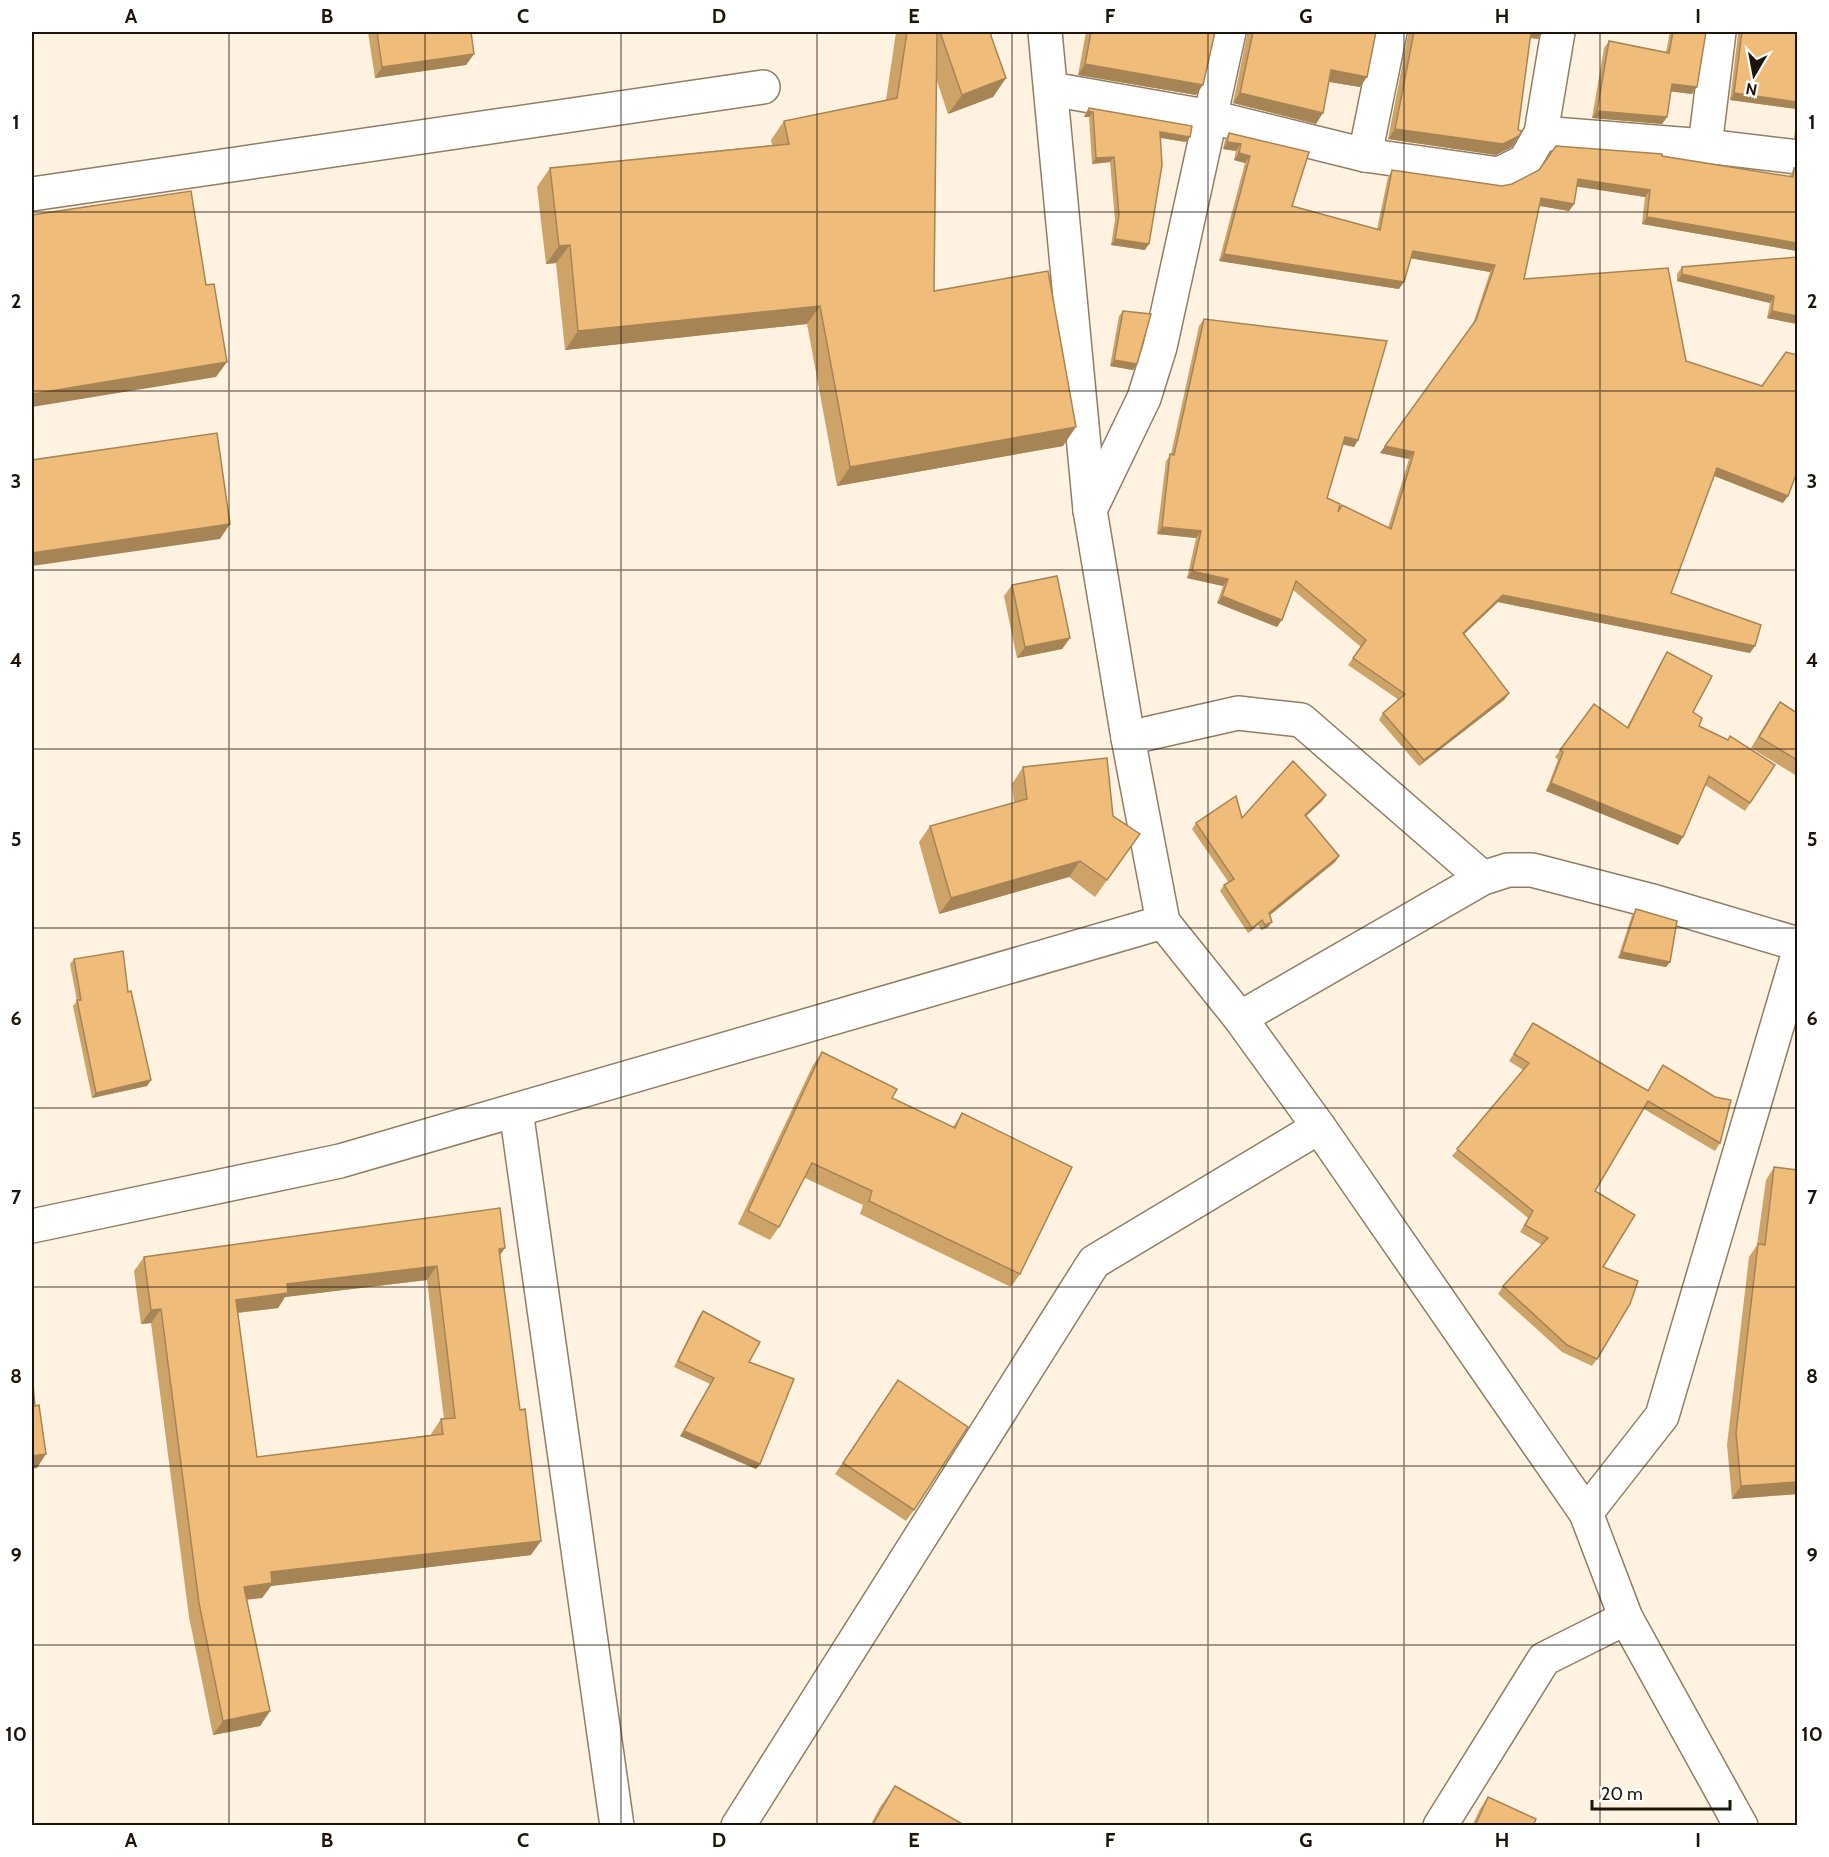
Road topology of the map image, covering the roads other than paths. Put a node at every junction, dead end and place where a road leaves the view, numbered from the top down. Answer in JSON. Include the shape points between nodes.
{"nodes":[{"id":1,"x":1045,"y":32,"type":"edge"},
{"id":2,"x":1229,"y":32,"type":"edge"},
{"id":3,"x":1390,"y":32,"type":"edge"},
{"id":4,"x":1558,"y":32,"type":"edge"},
{"id":5,"x":1719,"y":32,"type":"edge"},
{"id":6,"x":763,"y":87,"type":"dead end"},
{"id":7,"x":1051,"y":89,"type":"junction"},
{"id":8,"x":1211,"y":117,"type":"junction"},
{"id":9,"x":1541,"y":133,"type":"junction"},
{"id":10,"x":1705,"y":146,"type":"junction"},
{"id":11,"x":1365,"y":155,"type":"junction"},
{"id":12,"x":1797,"y":157,"type":"edge"},
{"id":13,"x":32,"y":194,"type":"edge"},
{"id":14,"x":1090,"y":510,"type":"junction"},
{"id":15,"x":1128,"y":738,"type":"junction"},
{"id":16,"x":1483,"y":878,"type":"junction"},
{"id":17,"x":1163,"y":922,"type":"junction"},
{"id":18,"x":1797,"y":944,"type":"edge"},
{"id":19,"x":1797,"y":955,"type":"edge"},
{"id":20,"x":1240,"y":1017,"type":"junction"},
{"id":21,"x":516,"y":1110,"type":"junction"},
{"id":22,"x":1319,"y":1127,"type":"junction"},
{"id":23,"x":32,"y":1226,"type":"edge"},
{"id":24,"x":1586,"y":1514,"type":"junction"},
{"id":25,"x":1626,"y":1618,"type":"junction"},
{"id":26,"x":617,"y":1826,"type":"edge"},
{"id":27,"x":738,"y":1826,"type":"edge"},
{"id":28,"x":1440,"y":1826,"type":"edge"},
{"id":29,"x":1741,"y":1826,"type":"edge"}],
"edges":[{"from":1,"to":7,"type":"street"},
{"from":2,"to":8,"type":"street"},
{"from":3,"to":11,"type":"street"},
{"from":4,"to":9,"type":"street"},
{"from":5,"to":10,"type":"street"},
{"from":6,"to":13,"type":"street"},
{"from":7,"to":8,"type":"street"},
{"from":7,"to":14,"type":"street"},
{"from":8,"to":11,"type":"street"},
{"from":8,"to":14,"type":"street","via":[[1160,347],[1144,398]]},
{"from":9,"to":10,"type":"street"},
{"from":9,"to":11,"type":"street","via":[[1525,161],[1499,174]]},
{"from":10,"to":12,"type":"street"},
{"from":14,"to":15,"type":"street"},
{"from":15,"to":16,"type":"street","via":[[1238,713],[1301,720]]},
{"from":15,"to":17,"type":"street"},
{"from":16,"to":18,"type":"street","via":[[1508,870],[1532,870]]},
{"from":16,"to":20,"type":"street"},
{"from":17,"to":20,"type":"street"},
{"from":17,"to":21,"type":"street"},
{"from":19,"to":24,"type":"street","via":[[1662,1416]]},
{"from":20,"to":22,"type":"street"},
{"from":21,"to":23,"type":"street","via":[[340,1161]]},
{"from":21,"to":26,"type":"street"},
{"from":22,"to":24,"type":"street"},
{"from":22,"to":27,"type":"street","via":[[1094,1262]]},
{"from":24,"to":25,"type":"street"},
{"from":25,"to":28,"type":"street","via":[[1544,1659]]},
{"from":25,"to":29,"type":"street"}]}
